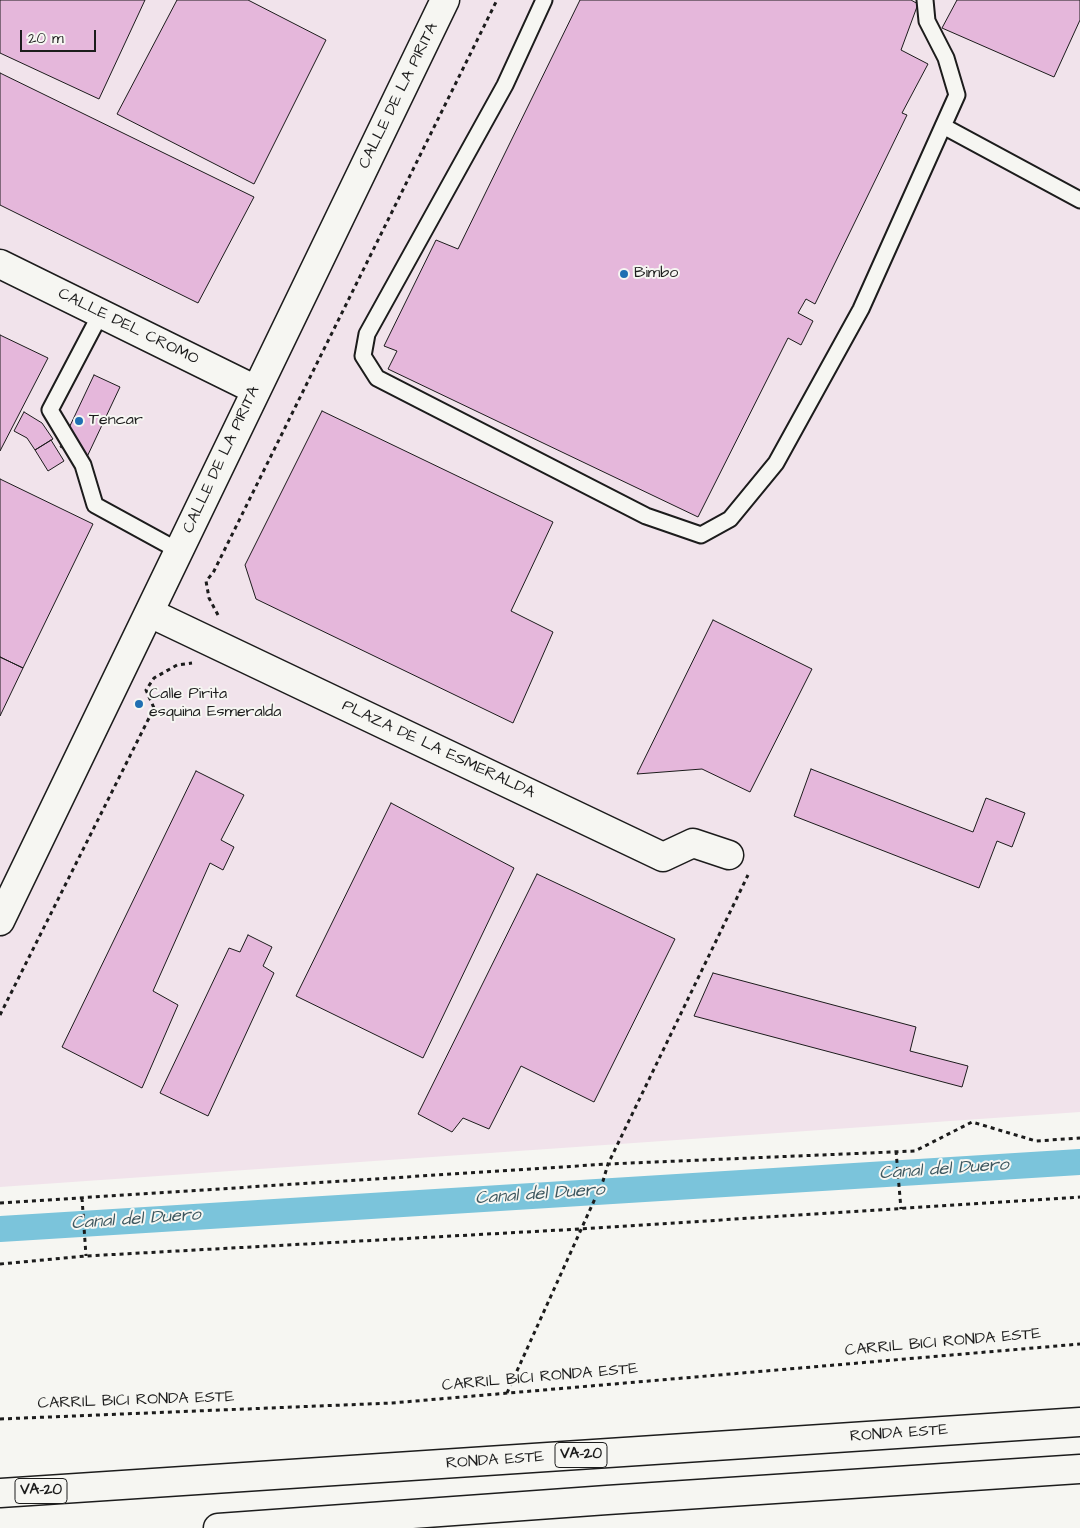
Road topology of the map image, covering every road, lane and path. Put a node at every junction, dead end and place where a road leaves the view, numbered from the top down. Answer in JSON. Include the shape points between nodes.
{"nodes":[{"id":1,"x":446,"y":0,"type":"edge"},
{"id":2,"x":497,"y":0,"type":"edge"},
{"id":3,"x":544,"y":0,"type":"edge"},
{"id":4,"x":925,"y":0,"type":"edge"},
{"id":5,"x":943,"y":126,"type":"junction"},
{"id":6,"x":1080,"y":200,"type":"edge"},
{"id":7,"x":0,"y":264,"type":"edge"},
{"id":8,"x":101,"y":313,"type":"junction"},
{"id":9,"x":256,"y":390,"type":"junction"},
{"id":10,"x":179,"y":550,"type":"junction"},
{"id":11,"x":150,"y":613,"type":"junction"},
{"id":12,"x":221,"y":620,"type":"dead end"},
{"id":13,"x":200,"y":663,"type":"dead end"},
{"id":14,"x":729,"y":855,"type":"joint"},
{"id":15,"x":0,"y":921,"type":"edge"},
{"id":16,"x":0,"y":1015,"type":"edge"},
{"id":17,"x":1080,"y":1138,"type":"edge"},
{"id":18,"x":896,"y":1152,"type":"junction"},
{"id":19,"x":608,"y":1164,"type":"junction"},
{"id":20,"x":1080,"y":1197,"type":"edge"},
{"id":21,"x":82,"y":1198,"type":"junction"},
{"id":22,"x":0,"y":1203,"type":"edge"},
{"id":23,"x":901,"y":1209,"type":"junction"},
{"id":24,"x":580,"y":1229,"type":"junction"},
{"id":25,"x":86,"y":1256,"type":"junction"},
{"id":26,"x":0,"y":1264,"type":"edge"},
{"id":27,"x":1080,"y":1344,"type":"edge"},
{"id":28,"x":507,"y":1393,"type":"junction"},
{"id":29,"x":0,"y":1419,"type":"edge"},
{"id":30,"x":1080,"y":1422,"type":"edge"},
{"id":31,"x":1080,"y":1469,"type":"edge"},
{"id":32,"x":0,"y":1478,"type":"edge"},
{"id":33,"x":82,"y":1488,"type":"junction"},
{"id":34,"x":0,"y":1493,"type":"edge"},
{"id":35,"x":218,"y":1528,"type":"edge"}],
"edges":[{"from":1,"to":9,"type":"main road","name":"CALLE DE LA PIRITA"},
{"from":2,"to":12,"type":"path","via":[[213,573],[206,581],[209,598]]},
{"from":3,"to":5,"type":"lane","via":[[505,85],[367,334],[363,356],[377,378],[646,516],[700,535],[730,519],[776,463],[861,309]]},
{"from":4,"to":5,"type":"lane","via":[[927,21],[946,58],[957,94]]},
{"from":5,"to":6,"type":"lane"},
{"from":7,"to":8,"type":"main road","name":"CALLE DEL CROMO"},
{"from":8,"to":9,"type":"main road","name":"CALLE DEL CROMO"},
{"from":8,"to":10,"type":"lane","via":[[50,410],[83,465],[95,505]]},
{"from":9,"to":10,"type":"main road","name":"CALLE DE LA PIRITA"},
{"from":10,"to":11,"type":"main road","name":"CALLE DE LA PIRITA"},
{"from":11,"to":14,"type":"main road","name":"PLAZA DE LA ESMERALDA","via":[[663,856],[693,843]]},
{"from":11,"to":15,"type":"main road","name":"CALLE DE LA PIRITA"},
{"from":13,"to":16,"type":"path","via":[[177,665],[154,678],[146,690],[154,708]]},
{"from":14,"to":19,"type":"path","via":[[752,866]]},
{"from":17,"to":18,"type":"path","via":[[1036,1141],[972,1122],[915,1151]]},
{"from":18,"to":19,"type":"path"},
{"from":18,"to":23,"type":"path"},
{"from":19,"to":21,"type":"path"},
{"from":19,"to":24,"type":"path"},
{"from":20,"to":23,"type":"path"},
{"from":21,"to":22,"type":"path"},
{"from":21,"to":25,"type":"path"},
{"from":23,"to":24,"type":"path"},
{"from":24,"to":25,"type":"path"},
{"from":24,"to":28,"type":"path"},
{"from":25,"to":26,"type":"path"},
{"from":27,"to":28,"type":"path","name":"CARRIL BICI RONDA ESTE"},
{"from":28,"to":29,"type":"path","name":"CARRIL BICI RONDA ESTE","via":[[392,1403]]},
{"from":30,"to":33,"type":"main road","name":"RONDA ESTE","number":"VA-20"},
{"from":31,"to":35,"type":"main road"},
{"from":32,"to":33,"type":"main road"},
{"from":33,"to":34,"type":"main road","name":"RONDA ESTE","number":"VA-20"}]}
